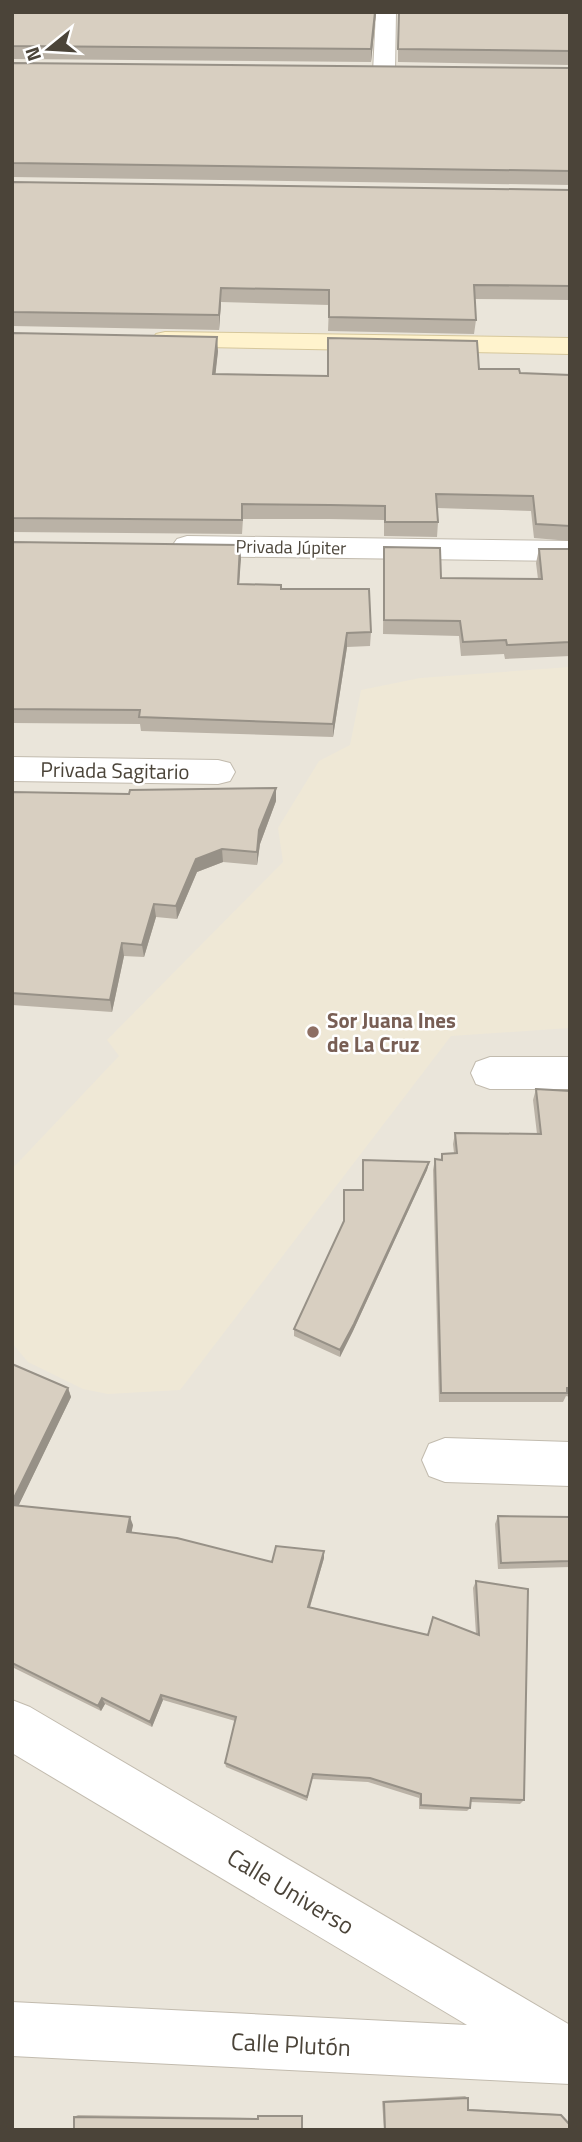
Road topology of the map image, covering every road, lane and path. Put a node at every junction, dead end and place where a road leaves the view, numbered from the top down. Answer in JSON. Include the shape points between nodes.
{"nodes":[{"id":1,"x":386,"y":12,"type":"edge"},
{"id":2,"x":357,"y":72,"type":"edge"},
{"id":3,"x":384,"y":72,"type":"junction"},
{"id":4,"x":411,"y":73,"type":"edge"},
{"id":5,"x":138,"y":339,"type":"edge"},
{"id":6,"x":570,"y":346,"type":"edge"},
{"id":7,"x":166,"y":546,"type":"edge"},
{"id":8,"x":570,"y":551,"type":"edge"},
{"id":9,"x":12,"y":769,"type":"edge"},
{"id":10,"x":218,"y":772,"type":"dead end"},
{"id":11,"x":490,"y":1073,"type":"dead end"},
{"id":12,"x":570,"y":1073,"type":"edge"},
{"id":13,"x":445,"y":1460,"type":"dead end"},
{"id":14,"x":570,"y":1464,"type":"edge"},
{"id":15,"x":12,"y":1725,"type":"edge"},
{"id":16,"x":12,"y":2029,"type":"edge"},
{"id":17,"x":570,"y":2057,"type":"edge"}],
"edges":[{"from":1,"to":3,"type":"street"},
{"from":2,"to":3,"type":"street"},
{"from":3,"to":4,"type":"street"},
{"from":5,"to":6,"type":"main road"},
{"from":7,"to":8,"type":"street","name":"Privada Júpiter"},
{"from":9,"to":10,"type":"street","name":"Privada Sagitario"},
{"from":11,"to":12,"type":"street"},
{"from":13,"to":14,"type":"street"},
{"from":15,"to":17,"type":"street","name":"Calle Universo"},
{"from":16,"to":17,"type":"street","name":"Calle Plutón"}]}
